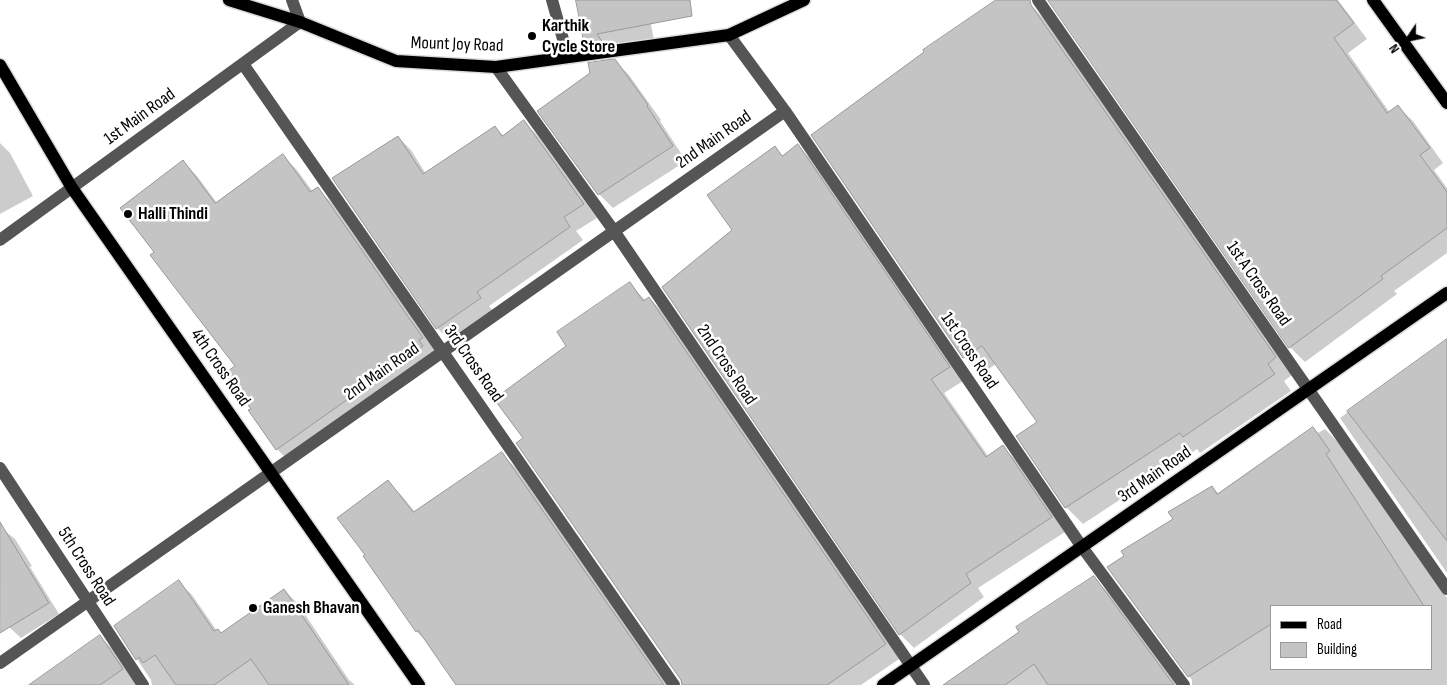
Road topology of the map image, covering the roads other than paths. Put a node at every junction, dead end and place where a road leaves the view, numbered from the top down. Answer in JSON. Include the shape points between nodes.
{"nodes":[{"id":1,"x":229,"y":0,"type":"edge"},
{"id":2,"x":292,"y":0,"type":"edge"},
{"id":3,"x":552,"y":0,"type":"edge"},
{"id":4,"x":804,"y":0,"type":"edge"},
{"id":5,"x":1038,"y":0,"type":"edge"},
{"id":6,"x":1373,"y":0,"type":"edge"},
{"id":7,"x":300,"y":22,"type":"junction"},
{"id":8,"x":729,"y":35,"type":"junction"},
{"id":9,"x":568,"y":57,"type":"junction"},
{"id":10,"x":243,"y":64,"type":"junction"},
{"id":11,"x":0,"y":65,"type":"edge"},
{"id":12,"x":496,"y":67,"type":"junction"},
{"id":13,"x":1447,"y":103,"type":"edge"},
{"id":14,"x":785,"y":111,"type":"junction"},
{"id":15,"x":72,"y":188,"type":"junction"},
{"id":16,"x":614,"y":231,"type":"junction"},
{"id":17,"x":0,"y":240,"type":"edge"},
{"id":18,"x":1447,"y":293,"type":"edge"},
{"id":19,"x":442,"y":351,"type":"junction"},
{"id":20,"x":1309,"y":389,"type":"junction"},
{"id":21,"x":0,"y":468,"type":"edge"},
{"id":22,"x":271,"y":472,"type":"junction"},
{"id":23,"x":1082,"y":547,"type":"junction"},
{"id":24,"x":1447,"y":589,"type":"edge"},
{"id":25,"x":87,"y":601,"type":"junction"},
{"id":26,"x":0,"y":663,"type":"edge"},
{"id":27,"x":910,"y":666,"type":"junction"},
{"id":28,"x":144,"y":685,"type":"edge"},
{"id":29,"x":419,"y":685,"type":"edge"},
{"id":30,"x":674,"y":685,"type":"edge"},
{"id":31,"x":883,"y":685,"type":"edge"},
{"id":32,"x":924,"y":685,"type":"edge"},
{"id":33,"x":1184,"y":685,"type":"edge"}],
"edges":[{"from":1,"to":7,"type":"main road","name":"Mount Joy Road"},
{"from":2,"to":7,"type":"street"},
{"from":3,"to":9,"type":"street"},
{"from":4,"to":8,"type":"main road","name":"Mount Joy Road"},
{"from":5,"to":20,"type":"street","name":"1st A Cross Road"},
{"from":6,"to":13,"type":"main road"},
{"from":7,"to":10,"type":"street","name":"1st Main Road"},
{"from":7,"to":12,"type":"main road","name":"Mount Joy Road","via":[[396,61]]},
{"from":8,"to":9,"type":"main road","name":"Mount Joy Road"},
{"from":8,"to":14,"type":"street","name":"1st Cross Road"},
{"from":9,"to":12,"type":"main road","name":"Mount Joy Road"},
{"from":10,"to":15,"type":"street","name":"1st Main Road"},
{"from":10,"to":19,"type":"street","name":"3rd Cross Road"},
{"from":11,"to":15,"type":"main road","name":"4th Cross Road"},
{"from":12,"to":16,"type":"street","name":"2nd Cross Road"},
{"from":14,"to":16,"type":"street","name":"2nd Main Road"},
{"from":14,"to":23,"type":"street","name":"1st Cross Road"},
{"from":15,"to":17,"type":"street","name":"1st Main Road"},
{"from":15,"to":22,"type":"main road","name":"4th Cross Road"},
{"from":16,"to":19,"type":"street","name":"2nd Main Road"},
{"from":16,"to":27,"type":"street","name":"2nd Cross Road"},
{"from":18,"to":20,"type":"main road","name":"3rd Main Road"},
{"from":19,"to":22,"type":"street","name":"2nd Main Road"},
{"from":19,"to":30,"type":"street","name":"3rd Cross Road"},
{"from":20,"to":23,"type":"main road","name":"3rd Main Road"},
{"from":20,"to":24,"type":"street","name":"1st A Cross Road"},
{"from":21,"to":25,"type":"street","name":"5th Cross Road"},
{"from":22,"to":25,"type":"street","name":"2nd Main Road"},
{"from":22,"to":29,"type":"main road","name":"4th Cross Road"},
{"from":23,"to":27,"type":"main road","name":"3rd Main Road"},
{"from":23,"to":33,"type":"street","name":"1st Cross Road"},
{"from":25,"to":26,"type":"street","name":"2nd Main Road"},
{"from":25,"to":28,"type":"street","name":"5th Cross Road"},
{"from":27,"to":31,"type":"main road","name":"3rd Main Road"},
{"from":27,"to":32,"type":"street","name":"2nd Cross Road"}]}
